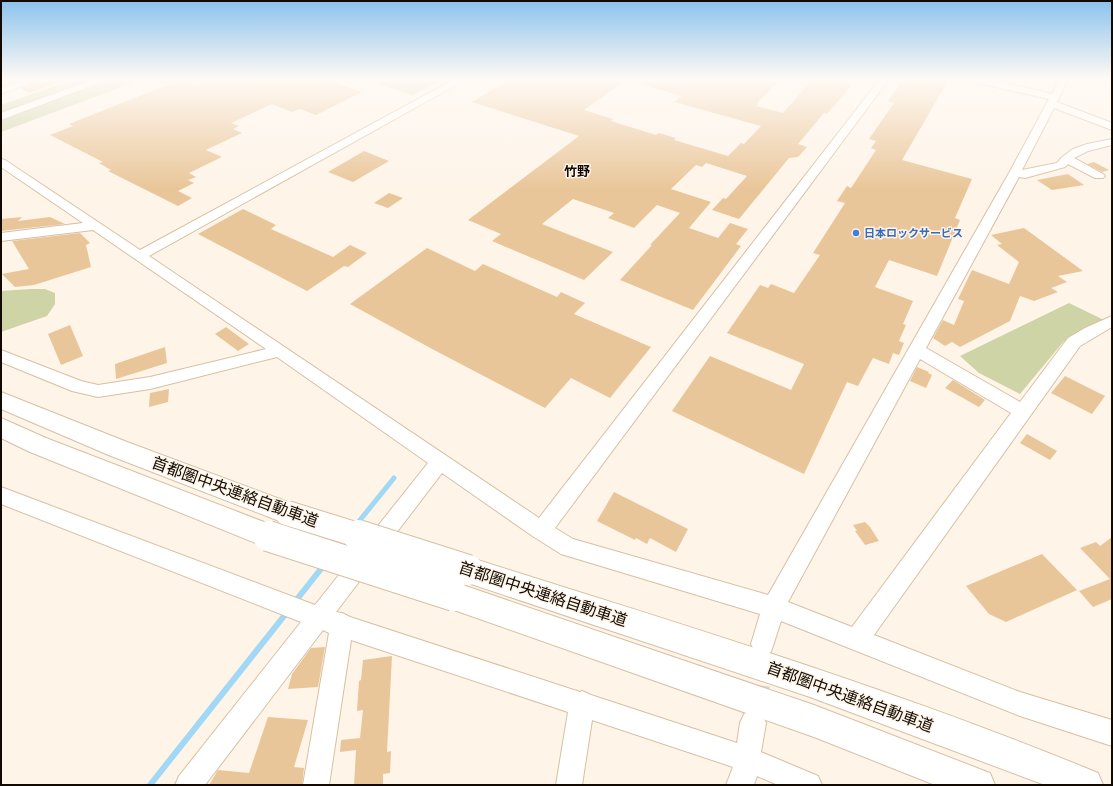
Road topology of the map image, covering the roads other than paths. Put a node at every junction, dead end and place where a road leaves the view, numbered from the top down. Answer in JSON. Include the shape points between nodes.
{"nodes":[{"id":1,"x":395,"y":116,"type":"edge"},
{"id":2,"x":856,"y":116,"type":"edge"},
{"id":3,"x":1045,"y":116,"type":"edge"},
{"id":4,"x":1087,"y":116,"type":"edge"},
{"id":5,"x":1112,"y":127,"type":"edge"},
{"id":6,"x":1112,"y":142,"type":"edge"},
{"id":7,"x":1066,"y":158,"type":"junction"},
{"id":8,"x":2,"y":166,"type":"edge"},
{"id":9,"x":1015,"y":173,"type":"junction"},
{"id":10,"x":1099,"y":176,"type":"dead end"},
{"id":11,"x":95,"y":226,"type":"junction"},
{"id":12,"x":1,"y":237,"type":"edge"},
{"id":13,"x":140,"y":256,"type":"junction"},
{"id":14,"x":1112,"y":321,"type":"edge"},
{"id":15,"x":279,"y":350,"type":"junction"},
{"id":16,"x":916,"y":350,"type":"junction"},
{"id":17,"x":1,"y":356,"type":"edge"},
{"id":18,"x":1,"y":400,"type":"edge"},
{"id":19,"x":1023,"y":412,"type":"junction"},
{"id":20,"x":1,"y":427,"type":"edge"},
{"id":21,"x":441,"y":461,"type":"junction"},
{"id":22,"x":1,"y":495,"type":"edge"},
{"id":23,"x":541,"y":530,"type":"junction"},
{"id":24,"x":461,"y":583,"type":"junction"},
{"id":25,"x":773,"y":607,"type":"junction"},
{"id":26,"x":319,"y":618,"type":"junction"},
{"id":27,"x":342,"y":624,"type":"junction"},
{"id":28,"x":857,"y":639,"type":"junction"},
{"id":29,"x":763,"y":644,"type":"tunnel mouth"},
{"id":30,"x":582,"y":703,"type":"junction"},
{"id":31,"x":753,"y":723,"type":"tunnel mouth"},
{"id":32,"x":1112,"y":733,"type":"edge"},
{"id":33,"x":747,"y":759,"type":"junction"},
{"id":34,"x":188,"y":785,"type":"edge"},
{"id":35,"x":316,"y":785,"type":"edge"},
{"id":36,"x":568,"y":785,"type":"edge"},
{"id":37,"x":738,"y":785,"type":"edge"},
{"id":38,"x":809,"y":785,"type":"edge"},
{"id":39,"x":978,"y":785,"type":"edge"},
{"id":40,"x":1086,"y":785,"type":"edge"}],
"edges":[{"from":1,"to":13,"type":"street"},
{"from":2,"to":23,"type":"street"},
{"from":3,"to":9,"type":"street"},
{"from":4,"to":5,"type":"street"},
{"from":6,"to":7,"type":"street","via":[[1073,153]]},
{"from":7,"to":9,"type":"street","via":[[1061,165],[1025,174]]},
{"from":7,"to":10,"type":"street"},
{"from":8,"to":11,"type":"street"},
{"from":9,"to":16,"type":"street"},
{"from":11,"to":12,"type":"street"},
{"from":11,"to":13,"type":"street"},
{"from":13,"to":15,"type":"street"},
{"from":14,"to":19,"type":"street","via":[[1074,342]]},
{"from":15,"to":17,"type":"street","via":[[150,383],[98,391],[78,387]]},
{"from":15,"to":21,"type":"street"},
{"from":16,"to":19,"type":"street"},
{"from":16,"to":25,"type":"street"},
{"from":18,"to":24,"type":"highway","name":"首都圏中央連絡自動車道","bridge":true},
{"from":19,"to":28,"type":"street"},
{"from":20,"to":24,"type":"highway","name":"首都圏中央連絡自動車道","bridge":true,"via":[[38,445],[268,536]]},
{"from":21,"to":23,"type":"street"},
{"from":21,"to":26,"type":"street"},
{"from":22,"to":26,"type":"street"},
{"from":23,"to":25,"type":"street","via":[[568,547]]},
{"from":24,"to":39,"type":"highway","name":"首都圏中央連絡自動車道"},
{"from":24,"to":40,"type":"highway","name":"首都圏中央連絡自動車道","via":[[810,681],[1031,762]]},
{"from":25,"to":28,"type":"street"},
{"from":25,"to":29,"type":"street"},
{"from":26,"to":27,"type":"street"},
{"from":26,"to":34,"type":"street"},
{"from":27,"to":30,"type":"street"},
{"from":27,"to":35,"type":"street"},
{"from":28,"to":32,"type":"street","via":[[1020,704]]},
{"from":30,"to":33,"type":"street"},
{"from":30,"to":36,"type":"street"},
{"from":31,"to":33,"type":"street"},
{"from":33,"to":37,"type":"street","via":[[744,778]]},
{"from":33,"to":38,"type":"street"}]}
